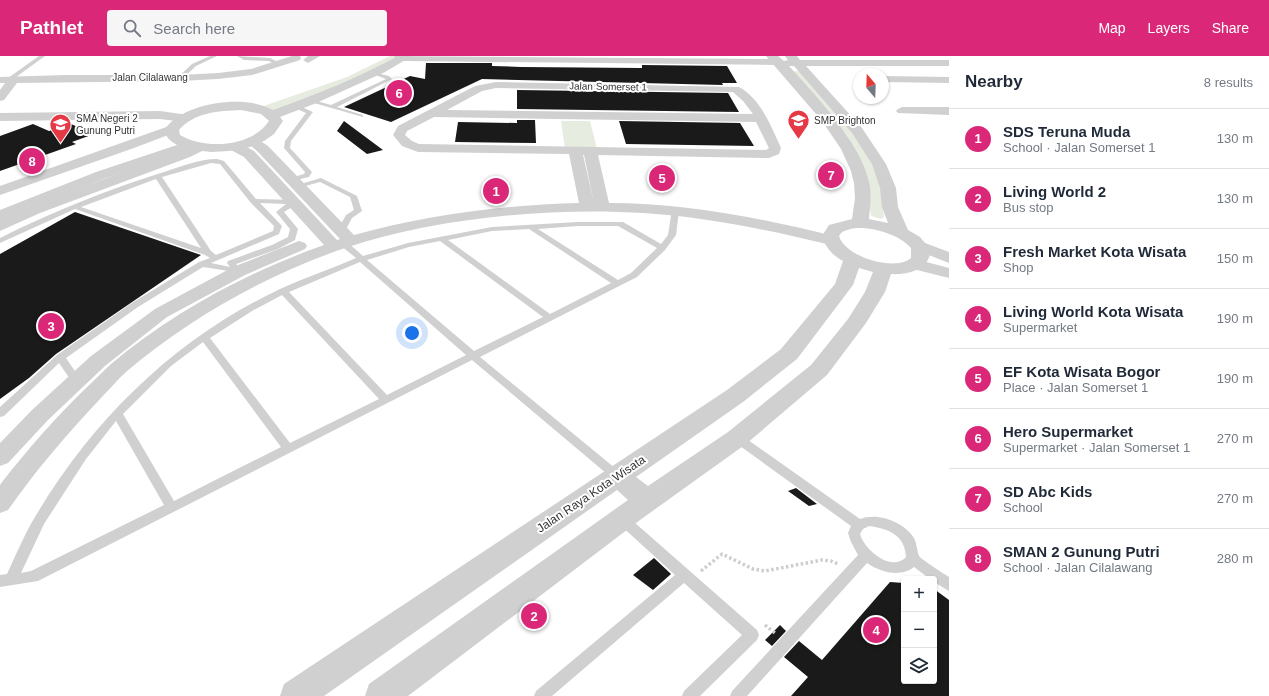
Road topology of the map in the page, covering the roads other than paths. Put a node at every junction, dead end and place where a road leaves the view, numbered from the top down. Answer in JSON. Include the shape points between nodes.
{"nodes":[{"id":1,"x":42,"y":56,"type":"edge"},
{"id":2,"x":214,"y":56,"type":"edge"},
{"id":3,"x":240,"y":56,"type":"edge"},
{"id":4,"x":390,"y":56,"type":"edge"},
{"id":5,"x":403,"y":57,"type":"edge"},
{"id":6,"x":296,"y":58,"type":"dead end"},
{"id":7,"x":784,"y":59,"type":"edge"},
{"id":8,"x":949,"y":62,"type":"edge"},
{"id":9,"x":279,"y":64,"type":"junction"},
{"id":10,"x":375,"y":73,"type":"junction"},
{"id":11,"x":180,"y":78,"type":"junction"},
{"id":12,"x":889,"y":79,"type":"edge"},
{"id":13,"x":8,"y":80,"type":"edge"},
{"id":14,"x":949,"y":80,"type":"edge"},
{"id":15,"x":0,"y":98,"type":"edge"},
{"id":16,"x":310,"y":101,"type":"junction"},
{"id":17,"x":295,"y":106,"type":"junction"},
{"id":18,"x":332,"y":107,"type":"junction"},
{"id":19,"x":258,"y":108,"type":"junction"},
{"id":20,"x":902,"y":111,"type":"dead end"},
{"id":21,"x":949,"y":111,"type":"edge"},
{"id":22,"x":432,"y":113,"type":"junction"},
{"id":23,"x":272,"y":114,"type":"junction"},
{"id":24,"x":361,"y":116,"type":"dead end"},
{"id":25,"x":0,"y":117,"type":"edge"},
{"id":26,"x":184,"y":118,"type":"junction"},
{"id":27,"x":761,"y":118,"type":"junction"},
{"id":28,"x":172,"y":133,"type":"junction"},
{"id":29,"x":251,"y":141,"type":"junction"},
{"id":30,"x":234,"y":146,"type":"junction"},
{"id":31,"x":193,"y":147,"type":"junction"},
{"id":32,"x":575,"y":150,"type":"junction"},
{"id":33,"x":590,"y":150,"type":"junction"},
{"id":34,"x":158,"y":176,"type":"junction"},
{"id":35,"x":295,"y":182,"type":"junction"},
{"id":36,"x":0,"y":191,"type":"edge"},
{"id":37,"x":99,"y":191,"type":"junction"},
{"id":38,"x":0,"y":201,"type":"edge"},
{"id":39,"x":254,"y":201,"type":"junction"},
{"id":40,"x":594,"y":201,"type":"junction"},
{"id":41,"x":294,"y":202,"type":"junction"},
{"id":42,"x":75,"y":207,"type":"junction"},
{"id":43,"x":675,"y":211,"type":"junction"},
{"id":44,"x":0,"y":216,"type":"edge"},
{"id":45,"x":860,"y":223,"type":"junction"},
{"id":46,"x":0,"y":226,"type":"edge"},
{"id":47,"x":529,"y":226,"type":"junction"},
{"id":48,"x":900,"y":232,"type":"junction"},
{"id":49,"x":833,"y":234,"type":"junction"},
{"id":50,"x":339,"y":239,"type":"junction"},
{"id":51,"x":442,"y":239,"type":"junction"},
{"id":52,"x":0,"y":241,"type":"edge"},
{"id":53,"x":917,"y":245,"type":"junction"},
{"id":54,"x":662,"y":248,"type":"junction"},
{"id":55,"x":211,"y":256,"type":"junction"},
{"id":56,"x":949,"y":258,"type":"edge"},
{"id":57,"x":361,"y":259,"type":"junction"},
{"id":58,"x":853,"y":259,"type":"junction"},
{"id":59,"x":202,"y":264,"type":"junction"},
{"id":60,"x":915,"y":264,"type":"junction"},
{"id":61,"x":884,"y":268,"type":"junction"},
{"id":62,"x":239,"y":270,"type":"junction"},
{"id":63,"x":949,"y":273,"type":"edge"},
{"id":64,"x":618,"y":284,"type":"junction"},
{"id":65,"x":283,"y":291,"type":"junction"},
{"id":66,"x":550,"y":318,"type":"junction"},
{"id":67,"x":204,"y":337,"type":"junction"},
{"id":68,"x":473,"y":356,"type":"junction"},
{"id":69,"x":60,"y":357,"type":"junction"},
{"id":70,"x":76,"y":380,"type":"junction"},
{"id":71,"x":386,"y":400,"type":"junction"},
{"id":72,"x":0,"y":412,"type":"edge"},
{"id":73,"x":118,"y":413,"type":"junction"},
{"id":74,"x":737,"y":438,"type":"junction"},
{"id":75,"x":288,"y":449,"type":"junction"},
{"id":76,"x":0,"y":457,"type":"edge"},
{"id":77,"x":0,"y":465,"type":"edge"},
{"id":78,"x":24,"y":469,"type":"junction"},
{"id":79,"x":617,"y":476,"type":"junction"},
{"id":80,"x":647,"y":501,"type":"junction"},
{"id":81,"x":0,"y":503,"type":"edge"},
{"id":82,"x":171,"y":507,"type":"junction"},
{"id":83,"x":622,"y":519,"type":"junction"},
{"id":84,"x":859,"y":525,"type":"junction"},
{"id":85,"x":866,"y":556,"type":"junction"},
{"id":86,"x":913,"y":559,"type":"junction"},
{"id":87,"x":684,"y":575,"type":"junction"},
{"id":88,"x":12,"y":580,"type":"junction"},
{"id":89,"x":0,"y":581,"type":"edge"},
{"id":90,"x":949,"y":585,"type":"edge"},
{"id":91,"x":296,"y":696,"type":"edge"},
{"id":92,"x":381,"y":696,"type":"edge"},
{"id":93,"x":541,"y":696,"type":"edge"},
{"id":94,"x":689,"y":696,"type":"edge"},
{"id":95,"x":737,"y":696,"type":"edge"}],
"edges":[{"from":1,"to":13,"type":"lane"},
{"from":2,"to":11,"type":"lane","via":[[194,66]]},
{"from":3,"to":9,"type":"lane","via":[[270,60]]},
{"from":4,"to":19,"type":"street","via":[[347,76]]},
{"from":5,"to":7,"type":"street"},
{"from":5,"to":10,"type":"street"},
{"from":6,"to":9,"type":"street","name":"Jalan Cilalawang"},
{"from":7,"to":8,"type":"street"},
{"from":7,"to":45,"type":"street","via":[[837,131],[855,162],[862,183],[864,204]]},
{"from":7,"to":48,"type":"street","via":[[857,131],[879,164],[888,188],[890,207]]},
{"from":9,"to":11,"type":"street","name":"Jalan Cilalawang","via":[[252,72]]},
{"from":10,"to":16,"type":"street"},
{"from":10,"to":18,"type":"lane","via":[[389,80]]},
{"from":11,"to":13,"type":"street","name":"Jalan Cilalawang"},
{"from":12,"to":14,"type":"street"},
{"from":13,"to":15,"type":"street"},
{"from":16,"to":17,"type":"street"},
{"from":16,"to":18,"type":"lane"},
{"from":17,"to":23,"type":"street"},
{"from":17,"to":35,"type":"lane","via":[[310,112],[288,141],[287,148],[309,172],[307,176]]},
{"from":18,"to":24,"type":"lane"},
{"from":19,"to":23,"type":"street"},
{"from":19,"to":26,"type":"street","via":[[220,107]]},
{"from":20,"to":21,"type":"street"},
{"from":22,"to":27,"type":"street"},
{"from":22,"to":27,"type":"street","name":"Jalan Somerset 1","via":[[486,86],[610,86],[735,89],[741,91]]},
{"from":22,"to":32,"type":"street","name":"Jalan Somerset 1","via":[[402,129],[399,135],[402,140],[418,148]]},
{"from":23,"to":29,"type":"street","via":[[276,121],[273,128]]},
{"from":25,"to":26,"type":"street","via":[[160,114]]},
{"from":26,"to":28,"type":"street"},
{"from":27,"to":33,"type":"street","name":"Jalan Somerset 1","via":[[775,148],[769,154]]},
{"from":28,"to":31,"type":"street","via":[[178,142]]},
{"from":28,"to":36,"type":"street","via":[[102,154]]},
{"from":28,"to":38,"type":"street"},
{"from":29,"to":30,"type":"street"},
{"from":29,"to":35,"type":"street","via":[[263,149]]},
{"from":30,"to":31,"type":"street"},
{"from":30,"to":41,"type":"street","via":[[249,154]]},
{"from":31,"to":37,"type":"street","via":[[185,154]]},
{"from":31,"to":44,"type":"street","via":[[101,175]]},
{"from":32,"to":33,"type":"street","name":"Jalan Somerset 1"},
{"from":32,"to":40,"type":"street"},
{"from":33,"to":40,"type":"street"},
{"from":34,"to":37,"type":"lane"},
{"from":34,"to":39,"type":"lane","via":[[218,160]]},
{"from":34,"to":55,"type":"lane"},
{"from":35,"to":50,"type":"street"},
{"from":35,"to":50,"type":"lane","via":[[321,180],[353,196],[358,211],[349,217]]},
{"from":37,"to":42,"type":"lane"},
{"from":37,"to":46,"type":"street","via":[[35,210]]},
{"from":39,"to":41,"type":"lane"},
{"from":39,"to":55,"type":"lane","via":[[278,226],[276,232]]},
{"from":40,"to":43,"type":"street"},
{"from":40,"to":49,"type":"street","via":[[669,200],[719,206]]},
{"from":40,"to":50,"type":"street","via":[[467,216]]},
{"from":41,"to":50,"type":"street"},
{"from":41,"to":62,"type":"lane","via":[[280,212],[294,229],[292,238],[231,263]]},
{"from":42,"to":52,"type":"lane"},
{"from":42,"to":55,"type":"lane"},
{"from":43,"to":49,"type":"street"},
{"from":43,"to":54,"type":"lane","via":[[672,234]]},
{"from":45,"to":48,"type":"street","via":[[887,227]]},
{"from":45,"to":49,"type":"street","via":[[845,224]]},
{"from":47,"to":51,"type":"lane","via":[[492,229]]},
{"from":47,"to":54,"type":"lane","via":[[620,224]]},
{"from":47,"to":64,"type":"lane"},
{"from":48,"to":53,"type":"street"},
{"from":49,"to":58,"type":"street","via":[[838,250]]},
{"from":50,"to":57,"type":"lane"},
{"from":50,"to":62,"type":"street","via":[[268,257]]},
{"from":50,"to":78,"type":"street","via":[[232,291],[174,326],[122,365],[63,423]]},
{"from":51,"to":57,"type":"lane","via":[[408,245]]},
{"from":51,"to":66,"type":"lane"},
{"from":53,"to":56,"type":"street"},
{"from":53,"to":60,"type":"street","via":[[921,252],[920,259]]},
{"from":54,"to":64,"type":"lane","via":[[634,275]]},
{"from":55,"to":59,"type":"lane"},
{"from":57,"to":65,"type":"lane"},
{"from":57,"to":68,"type":"lane"},
{"from":58,"to":61,"type":"street"},
{"from":58,"to":79,"type":"street","name":"Jalan Raya Kota Wisata","via":[[844,285],[789,354],[735,396]]},
{"from":59,"to":62,"type":"lane"},
{"from":59,"to":69,"type":"lane","via":[[135,305]]},
{"from":60,"to":61,"type":"street"},
{"from":60,"to":63,"type":"street"},
{"from":61,"to":74,"type":"street","via":[[875,292],[856,323],[819,370]]},
{"from":62,"to":70,"type":"street","via":[[161,313],[98,360]]},
{"from":64,"to":66,"type":"lane"},
{"from":65,"to":67,"type":"lane"},
{"from":65,"to":71,"type":"lane"},
{"from":66,"to":68,"type":"lane"},
{"from":67,"to":73,"type":"lane","via":[[168,364]]},
{"from":67,"to":75,"type":"lane"},
{"from":68,"to":71,"type":"lane"},
{"from":68,"to":79,"type":"lane"},
{"from":69,"to":70,"type":"lane"},
{"from":69,"to":72,"type":"lane"},
{"from":70,"to":76,"type":"street"},
{"from":71,"to":75,"type":"lane"},
{"from":73,"to":82,"type":"lane"},
{"from":73,"to":88,"type":"lane","via":[[82,456],[39,521]]},
{"from":74,"to":80,"type":"street"},
{"from":74,"to":84,"type":"lane"},
{"from":75,"to":82,"type":"lane"},
{"from":77,"to":78,"type":"street"},
{"from":78,"to":81,"type":"street"},
{"from":79,"to":80,"type":"street"},
{"from":79,"to":91,"type":"street","name":"Jalan Raya Kota Wisata"},
{"from":80,"to":83,"type":"street"},
{"from":82,"to":88,"type":"lane","via":[[33,576]]},
{"from":83,"to":87,"type":"lane"},
{"from":83,"to":92,"type":"street"},
{"from":84,"to":85,"type":"lane","via":[[854,533],[857,544]]},
{"from":84,"to":86,"type":"lane","via":[[875,521],[896,528],[907,537],[914,548]]},
{"from":85,"to":86,"type":"lane","via":[[879,564],[894,568],[906,566]]},
{"from":85,"to":95,"type":"lane"},
{"from":86,"to":90,"type":"lane"},
{"from":87,"to":93,"type":"lane"},
{"from":87,"to":94,"type":"lane","via":[[752,635]]},
{"from":88,"to":89,"type":"lane"}]}
